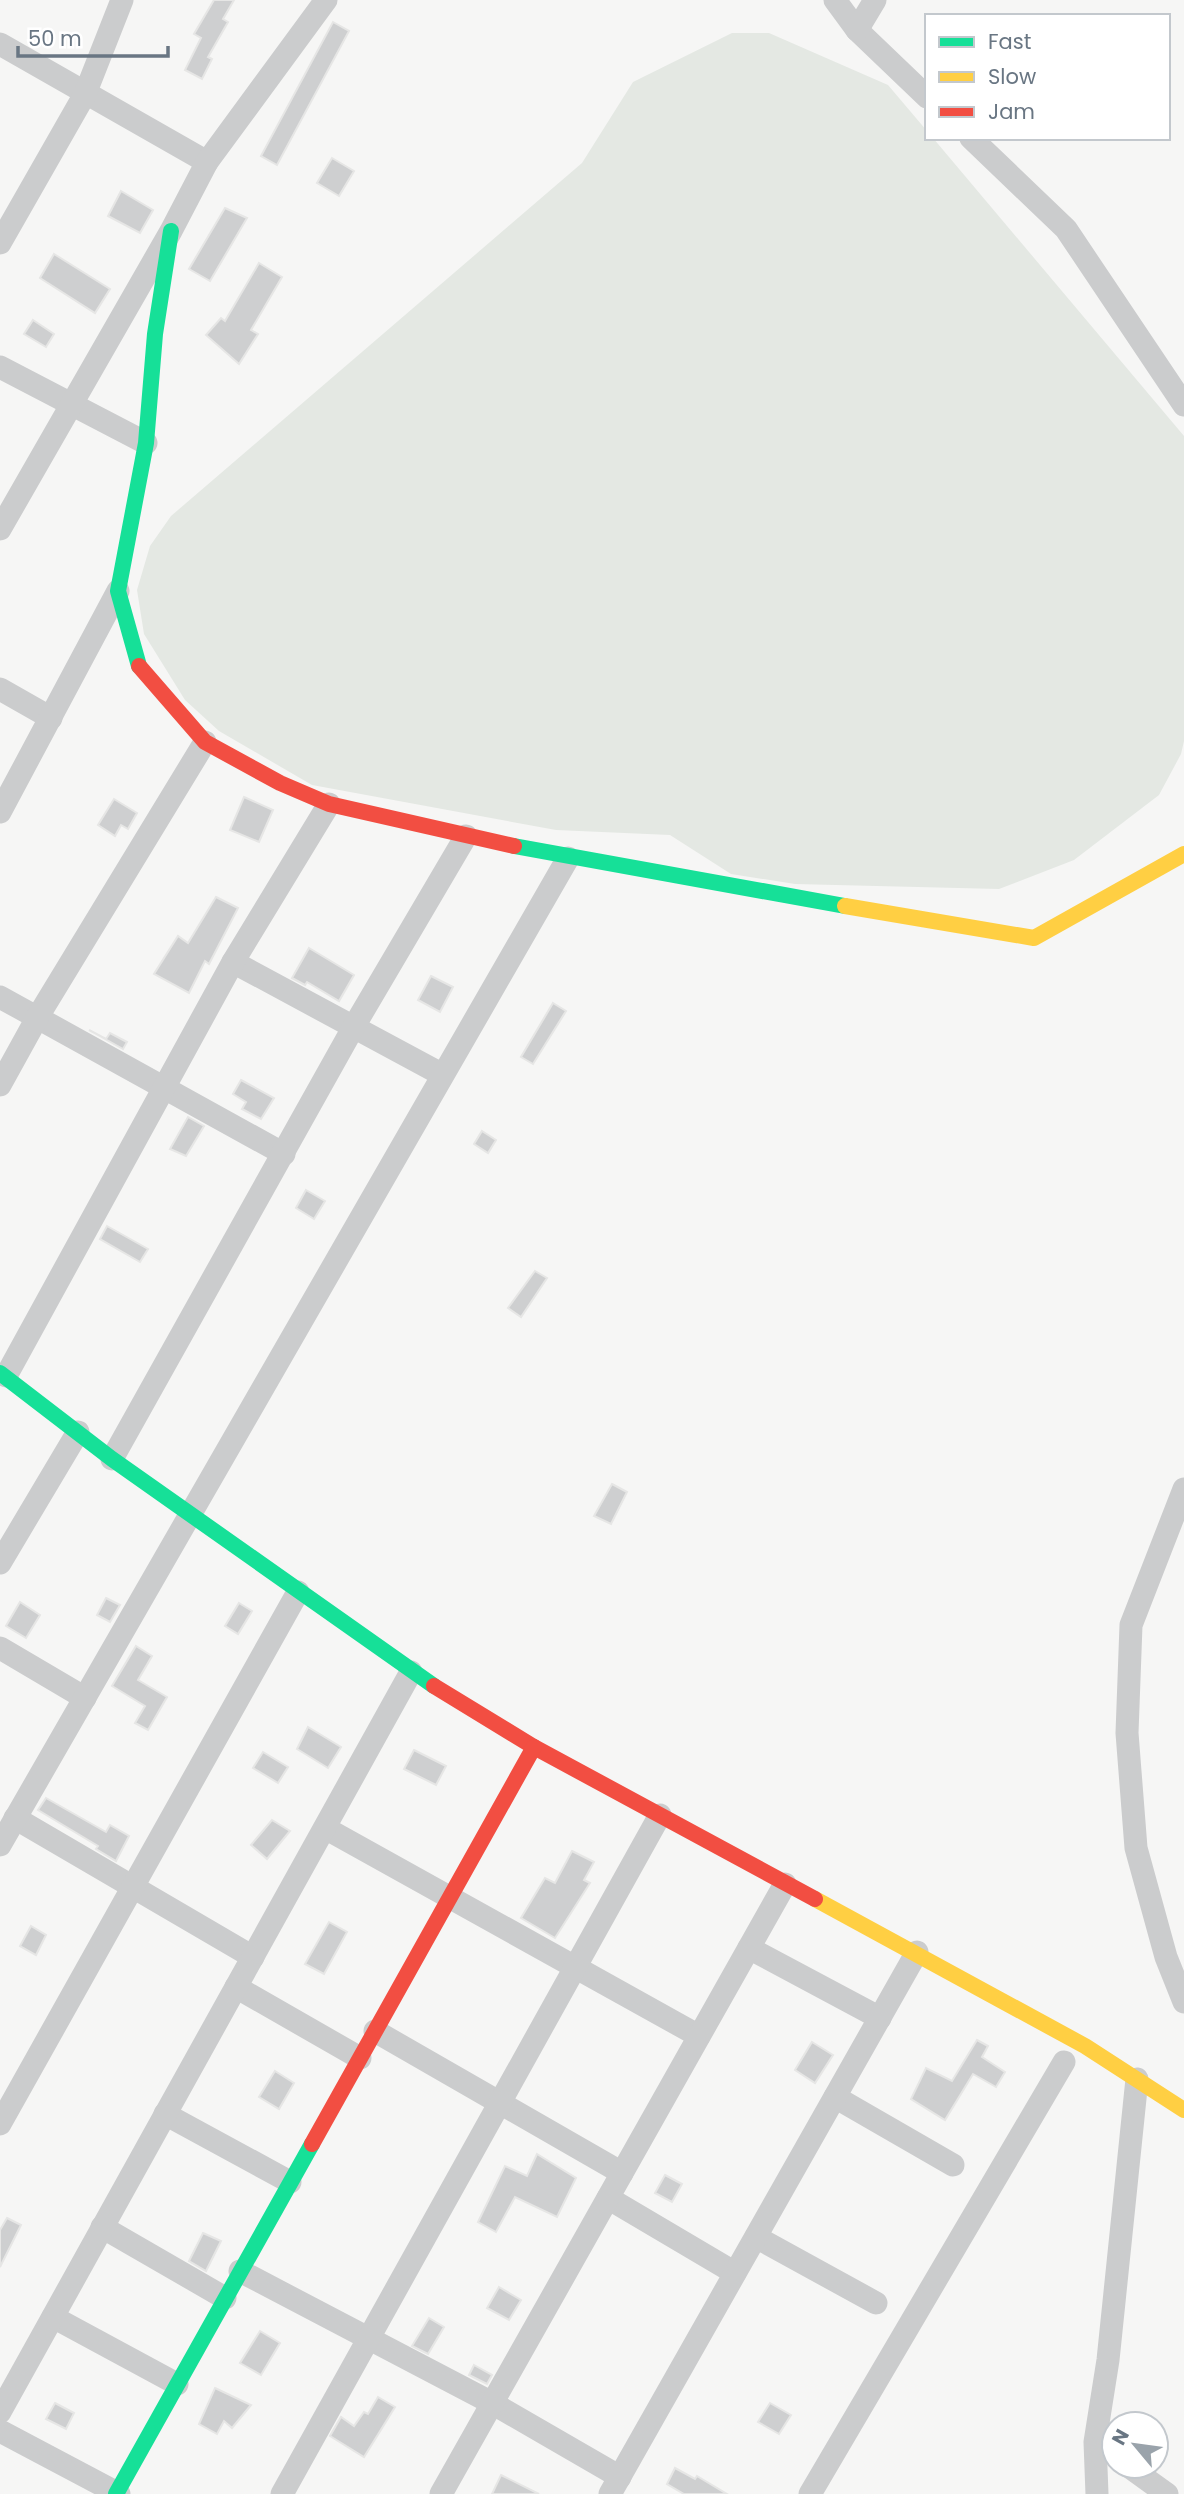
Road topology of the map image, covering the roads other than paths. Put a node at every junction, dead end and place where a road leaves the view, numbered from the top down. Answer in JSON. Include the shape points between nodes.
{"nodes":[{"id":1,"x":122,"y":0,"type":"edge"},
{"id":2,"x":326,"y":0,"type":"edge"},
{"id":3,"x":835,"y":0,"type":"edge"},
{"id":4,"x":875,"y":0,"type":"edge"},
{"id":5,"x":857,"y":30,"type":"junction"},
{"id":6,"x":0,"y":44,"type":"edge"},
{"id":7,"x":85,"y":94,"type":"junction"},
{"id":8,"x":925,"y":95,"type":"edge"},
{"id":9,"x":973,"y":140,"type":"edge"},
{"id":10,"x":207,"y":162,"type":"junction"},
{"id":11,"x":171,"y":230,"type":"junction"},
{"id":12,"x":0,"y":243,"type":"edge"},
{"id":13,"x":0,"y":367,"type":"edge"},
{"id":14,"x":70,"y":403,"type":"junction"},
{"id":15,"x":1184,"y":405,"type":"edge"},
{"id":16,"x":146,"y":443,"type":"junction"},
{"id":17,"x":0,"y":529,"type":"edge"},
{"id":18,"x":118,"y":590,"type":"junction"},
{"id":19,"x":0,"y":689,"type":"edge"},
{"id":20,"x":51,"y":718,"type":"junction"},
{"id":21,"x":205,"y":742,"type":"junction"},
{"id":22,"x":329,"y":804,"type":"junction"},
{"id":23,"x":0,"y":812,"type":"edge"},
{"id":24,"x":466,"y":836,"type":"junction"},
{"id":25,"x":1184,"y":854,"type":"edge"},
{"id":26,"x":568,"y":858,"type":"junction"},
{"id":27,"x":233,"y":962,"type":"junction"},
{"id":28,"x":0,"y":997,"type":"edge"},
{"id":29,"x":37,"y":1018,"type":"junction"},
{"id":30,"x":353,"y":1028,"type":"junction"},
{"id":31,"x":442,"y":1074,"type":"junction"},
{"id":32,"x":0,"y":1085,"type":"edge"},
{"id":33,"x":165,"y":1087,"type":"junction"},
{"id":34,"x":284,"y":1154,"type":"junction"},
{"id":35,"x":3,"y":1375,"type":"edge"},
{"id":36,"x":78,"y":1432,"type":"junction"},
{"id":37,"x":112,"y":1459,"type":"junction"},
{"id":38,"x":1184,"y":1489,"type":"edge"},
{"id":39,"x":191,"y":1516,"type":"junction"},
{"id":40,"x":0,"y":1563,"type":"edge"},
{"id":41,"x":298,"y":1592,"type":"junction"},
{"id":42,"x":0,"y":1648,"type":"edge"},
{"id":43,"x":411,"y":1672,"type":"junction"},
{"id":44,"x":85,"y":1698,"type":"junction"},
{"id":45,"x":534,"y":1747,"type":"junction"},
{"id":46,"x":660,"y":1815,"type":"junction"},
{"id":47,"x":15,"y":1818,"type":"junction"},
{"id":48,"x":325,"y":1828,"type":"junction"},
{"id":49,"x":0,"y":1844,"type":"edge"},
{"id":50,"x":785,"y":1884,"type":"junction"},
{"id":51,"x":133,"y":1886,"type":"junction"},
{"id":52,"x":448,"y":1899,"type":"junction"},
{"id":53,"x":749,"y":1948,"type":"junction"},
{"id":54,"x":917,"y":1952,"type":"junction"},
{"id":55,"x":253,"y":1957,"type":"junction"},
{"id":56,"x":574,"y":1968,"type":"junction"},
{"id":57,"x":236,"y":1987,"type":"junction"},
{"id":58,"x":1184,"y":2002,"type":"edge"},
{"id":59,"x":880,"y":2018,"type":"junction"},
{"id":60,"x":375,"y":2031,"type":"junction"},
{"id":61,"x":699,"y":2036,"type":"junction"},
{"id":62,"x":360,"y":2058,"type":"junction"},
{"id":63,"x":1064,"y":2062,"type":"dead end"},
{"id":64,"x":1137,"y":2078,"type":"junction"},
{"id":65,"x":835,"y":2097,"type":"junction"},
{"id":66,"x":501,"y":2101,"type":"junction"},
{"id":67,"x":1184,"y":2110,"type":"edge"},
{"id":68,"x":165,"y":2114,"type":"junction"},
{"id":69,"x":0,"y":2124,"type":"edge"},
{"id":70,"x":953,"y":2165,"type":"dead end"},
{"id":71,"x":622,"y":2173,"type":"junction"},
{"id":72,"x":290,"y":2182,"type":"junction"},
{"id":73,"x":608,"y":2198,"type":"junction"},
{"id":74,"x":102,"y":2227,"type":"junction"},
{"id":75,"x":756,"y":2237,"type":"junction"},
{"id":76,"x":240,"y":2271,"type":"junction"},
{"id":77,"x":735,"y":2273,"type":"junction"},
{"id":78,"x":225,"y":2298,"type":"junction"},
{"id":79,"x":876,"y":2302,"type":"dead end"},
{"id":80,"x":53,"y":2317,"type":"junction"},
{"id":81,"x":368,"y":2339,"type":"junction"},
{"id":82,"x":177,"y":2384,"type":"junction"},
{"id":83,"x":492,"y":2403,"type":"junction"},
{"id":84,"x":0,"y":2412,"type":"edge"},
{"id":85,"x":0,"y":2431,"type":"edge"},
{"id":86,"x":1095,"y":2442,"type":"junction"},
{"id":87,"x":1100,"y":2446,"type":"edge"},
{"id":88,"x":1148,"y":2480,"type":"edge"},
{"id":89,"x":615,"y":2485,"type":"edge"},
{"id":90,"x":117,"y":2494,"type":"edge"},
{"id":91,"x":282,"y":2494,"type":"edge"},
{"id":92,"x":441,"y":2494,"type":"edge"},
{"id":93,"x":810,"y":2494,"type":"edge"},
{"id":94,"x":1097,"y":2494,"type":"edge"},
{"id":95,"x":1167,"y":2494,"type":"edge"}],
"edges":[{"from":1,"to":7,"type":"street"},
{"from":2,"to":10,"type":"street"},
{"from":3,"to":5,"type":"street"},
{"from":4,"to":5,"type":"street"},
{"from":5,"to":8,"type":"street"},
{"from":6,"to":7,"type":"street"},
{"from":7,"to":10,"type":"street"},
{"from":7,"to":12,"type":"street"},
{"from":9,"to":15,"type":"street","via":[[1066,229]]},
{"from":10,"to":11,"type":"street"},
{"from":11,"to":14,"type":"street"},
{"from":11,"to":16,"type":"street","via":[[155,334]]},
{"from":13,"to":14,"type":"street"},
{"from":14,"to":16,"type":"street"},
{"from":14,"to":17,"type":"street"},
{"from":16,"to":18,"type":"street"},
{"from":18,"to":20,"type":"street"},
{"from":18,"to":21,"type":"street","via":[[140,668]]},
{"from":19,"to":20,"type":"street"},
{"from":20,"to":23,"type":"street"},
{"from":21,"to":22,"type":"street"},
{"from":21,"to":29,"type":"street"},
{"from":22,"to":24,"type":"street"},
{"from":22,"to":27,"type":"street"},
{"from":24,"to":26,"type":"street"},
{"from":24,"to":30,"type":"street"},
{"from":25,"to":26,"type":"street","via":[[1034,939]]},
{"from":26,"to":31,"type":"street"},
{"from":27,"to":30,"type":"street"},
{"from":27,"to":33,"type":"street"},
{"from":28,"to":29,"type":"street"},
{"from":29,"to":32,"type":"street"},
{"from":29,"to":33,"type":"street"},
{"from":30,"to":31,"type":"street"},
{"from":30,"to":34,"type":"street"},
{"from":31,"to":39,"type":"street"},
{"from":33,"to":34,"type":"street"},
{"from":33,"to":35,"type":"street"},
{"from":34,"to":37,"type":"street"},
{"from":35,"to":36,"type":"street"},
{"from":36,"to":37,"type":"street"},
{"from":36,"to":40,"type":"street"},
{"from":37,"to":39,"type":"street"},
{"from":38,"to":58,"type":"street","via":[[1131,1625],[1127,1733],[1136,1848],[1166,1957]]},
{"from":39,"to":41,"type":"street"},
{"from":39,"to":44,"type":"street"},
{"from":41,"to":43,"type":"street"},
{"from":41,"to":51,"type":"street"},
{"from":42,"to":44,"type":"street"},
{"from":43,"to":45,"type":"street"},
{"from":43,"to":48,"type":"street"},
{"from":44,"to":47,"type":"street"},
{"from":45,"to":46,"type":"street"},
{"from":45,"to":52,"type":"street"},
{"from":46,"to":50,"type":"street"},
{"from":46,"to":56,"type":"street"},
{"from":47,"to":49,"type":"street"},
{"from":47,"to":51,"type":"street"},
{"from":48,"to":52,"type":"street"},
{"from":48,"to":55,"type":"street"},
{"from":50,"to":53,"type":"street"},
{"from":50,"to":54,"type":"street"},
{"from":51,"to":55,"type":"street"},
{"from":51,"to":69,"type":"street"},
{"from":52,"to":56,"type":"street"},
{"from":52,"to":60,"type":"street"},
{"from":53,"to":59,"type":"street"},
{"from":53,"to":61,"type":"street"},
{"from":54,"to":59,"type":"street"},
{"from":54,"to":64,"type":"street"},
{"from":55,"to":57,"type":"street"},
{"from":56,"to":61,"type":"street"},
{"from":56,"to":66,"type":"street"},
{"from":57,"to":62,"type":"street"},
{"from":57,"to":68,"type":"street"},
{"from":59,"to":65,"type":"street"},
{"from":60,"to":62,"type":"street"},
{"from":60,"to":66,"type":"street"},
{"from":61,"to":71,"type":"street"},
{"from":62,"to":72,"type":"street"},
{"from":63,"to":93,"type":"street"},
{"from":64,"to":67,"type":"street"},
{"from":64,"to":86,"type":"street","via":[[1108,2360]]},
{"from":65,"to":70,"type":"street"},
{"from":65,"to":75,"type":"street"},
{"from":66,"to":71,"type":"street"},
{"from":66,"to":81,"type":"street"},
{"from":68,"to":72,"type":"street"},
{"from":68,"to":74,"type":"street"},
{"from":71,"to":73,"type":"street"},
{"from":72,"to":76,"type":"street"},
{"from":73,"to":77,"type":"street"},
{"from":73,"to":83,"type":"street"},
{"from":74,"to":78,"type":"street"},
{"from":74,"to":80,"type":"street"},
{"from":75,"to":77,"type":"street"},
{"from":75,"to":79,"type":"street"},
{"from":76,"to":78,"type":"street"},
{"from":76,"to":81,"type":"street"},
{"from":77,"to":89,"type":"street"},
{"from":78,"to":82,"type":"street"},
{"from":80,"to":82,"type":"street"},
{"from":80,"to":84,"type":"street"},
{"from":81,"to":83,"type":"street"},
{"from":81,"to":91,"type":"street"},
{"from":82,"to":90,"type":"street"},
{"from":83,"to":89,"type":"street"},
{"from":83,"to":92,"type":"street"},
{"from":85,"to":90,"type":"street"},
{"from":86,"to":87,"type":"street"},
{"from":86,"to":94,"type":"street"},
{"from":88,"to":95,"type":"street"}]}
